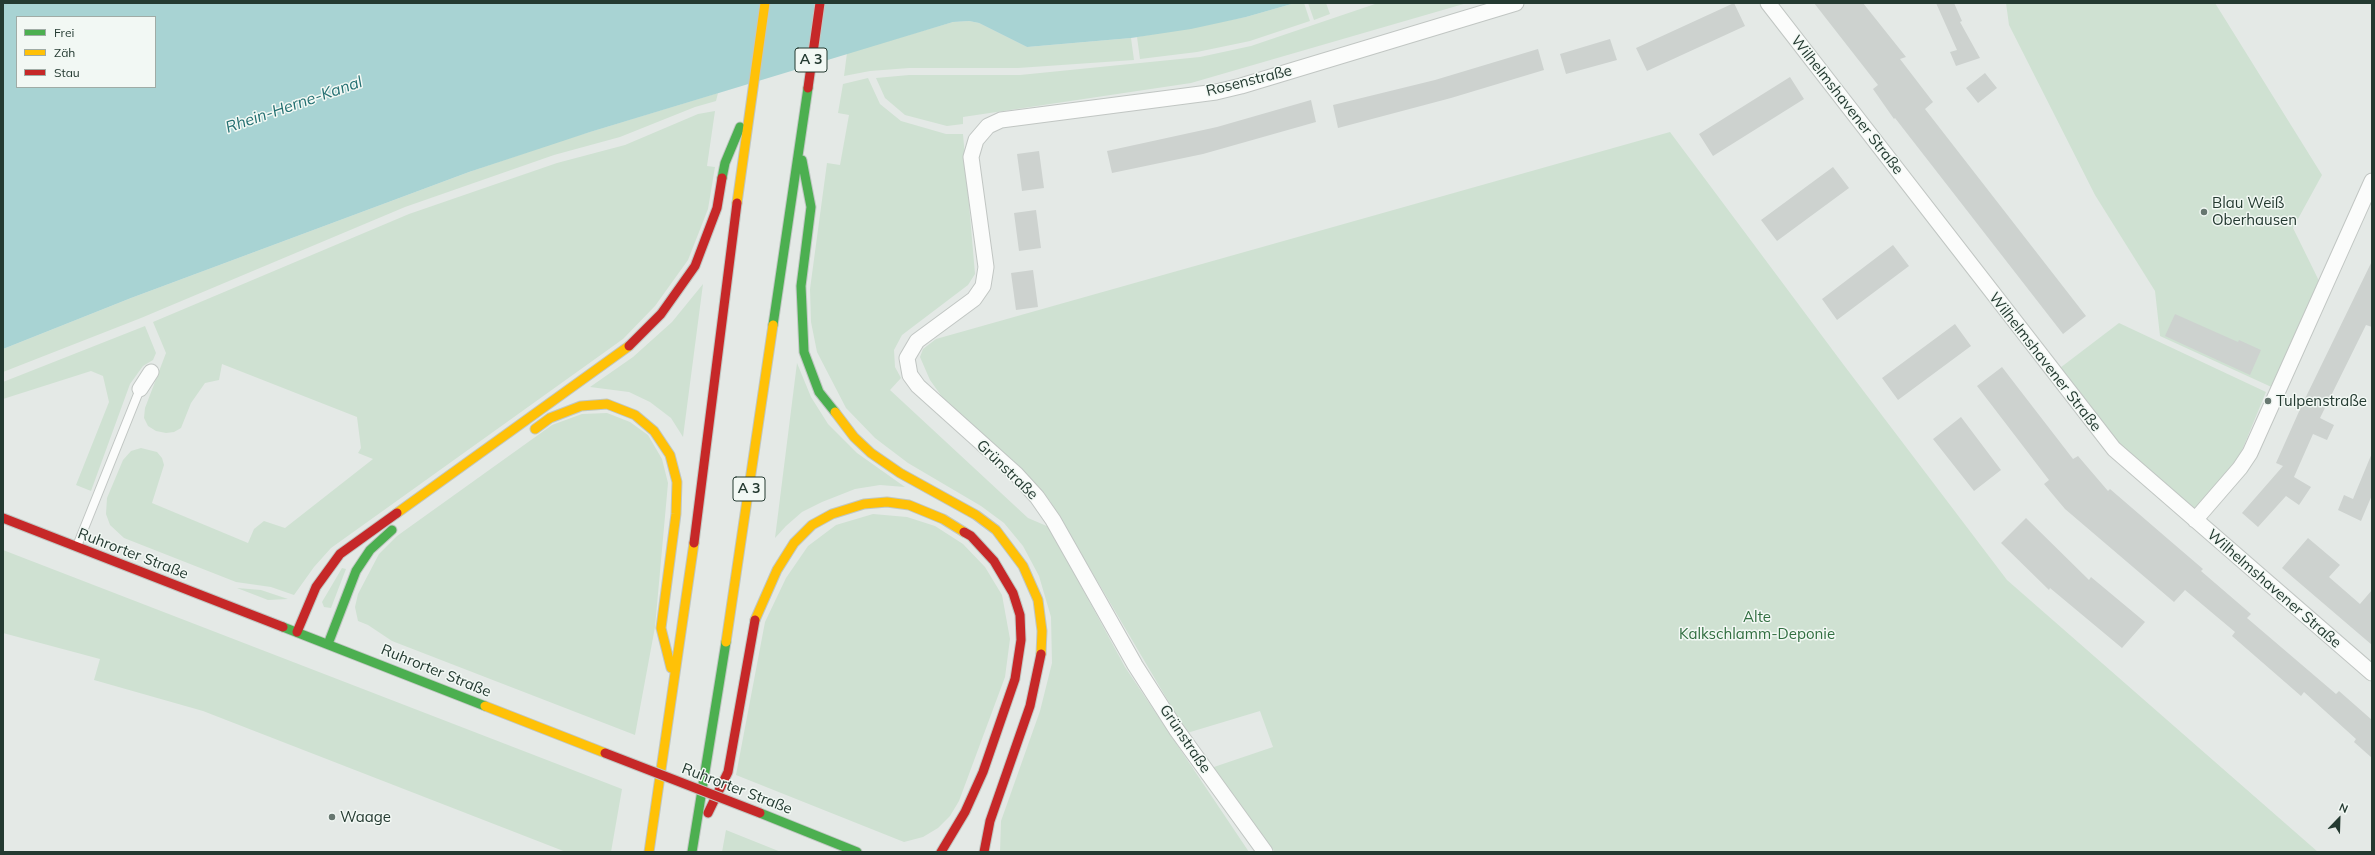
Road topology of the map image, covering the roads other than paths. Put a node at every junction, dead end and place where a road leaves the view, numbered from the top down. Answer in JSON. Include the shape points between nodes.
{"nodes":[{"id":1,"x":765,"y":3,"type":"edge"},
{"id":2,"x":820,"y":3,"type":"edge"},
{"id":3,"x":1516,"y":3,"type":"edge"},
{"id":4,"x":1768,"y":3,"type":"edge"},
{"id":5,"x":750,"y":102,"type":"junction"},
{"id":6,"x":979,"y":135,"type":"joint"},
{"id":7,"x":799,"y":144,"type":"junction"},
{"id":8,"x":2372,"y":181,"type":"edge"},
{"id":9,"x":151,"y":372,"type":"dead end"},
{"id":10,"x":140,"y":389,"type":"joint"},
{"id":11,"x":524,"y":436,"type":"dead end"},
{"id":12,"x":3,"y":518,"type":"edge"},
{"id":13,"x":2195,"y":520,"type":"junction"},
{"id":14,"x":397,"y":526,"type":"dead end"},
{"id":15,"x":76,"y":547,"type":"junction"},
{"id":16,"x":297,"y":632,"type":"junction"},
{"id":17,"x":328,"y":644,"type":"junction"},
{"id":18,"x":2372,"y":673,"type":"edge"},
{"id":19,"x":674,"y":679,"type":"junction"},
{"id":20,"x":696,"y":833,"type":"junction"},
{"id":21,"x":649,"y":852,"type":"edge"},
{"id":22,"x":692,"y":852,"type":"edge"},
{"id":23,"x":857,"y":852,"type":"edge"},
{"id":24,"x":941,"y":852,"type":"edge"},
{"id":25,"x":984,"y":852,"type":"edge"},
{"id":26,"x":1265,"y":852,"type":"edge"}],
"edges":[{"from":1,"to":5,"type":"main road"},
{"from":2,"to":7,"type":"main road","number":"A 3"},
{"from":3,"to":6,"type":"street","name":"Rosenstraße","via":[[1241,86],[1216,92],[1001,120],[988,126]]},
{"from":4,"to":13,"type":"street","name":"Wilhelmshavener Straße","via":[[2098,430],[2131,467]]},
{"from":5,"to":16,"type":"main road","via":[[725,163],[717,208],[695,266],[662,314],[625,350],[340,554],[316,587]]},
{"from":5,"to":19,"type":"main road","via":[[697,520]]},
{"from":6,"to":26,"type":"street","name":"Grünstraße","via":[[971,157],[986,267],[984,282],[974,299],[912,346],[907,358],[910,375],[918,386],[1016,474],[1037,497],[1053,520],[1135,665],[1176,729]]},
{"from":7,"to":20,"type":"main road","number":"A 3","via":[[739,561]]},
{"from":7,"to":25,"type":"main road","via":[[812,207],[801,286],[801,320],[804,352],[819,392],[871,453],[900,473],[976,515],[996,530],[1023,566],[1038,600],[1042,631],[1041,662],[1030,706],[990,821]]},
{"from":8,"to":13,"type":"street","via":[[2250,453]]},
{"from":9,"to":10,"type":"street"},
{"from":10,"to":15,"type":"lane"},
{"from":11,"to":19,"type":"main road","via":[[550,418],[581,406],[607,404],[635,415],[654,430],[670,455],[677,482],[676,514],[661,628]]},
{"from":12,"to":15,"type":"main road","name":"Ruhrorter Straße"},
{"from":13,"to":18,"type":"street","name":"Wilhelmshavener Straße"},
{"from":14,"to":17,"type":"main road","via":[[370,550],[356,571]]},
{"from":15,"to":16,"type":"main road","name":"Ruhrorter Straße"},
{"from":16,"to":17,"type":"main road","name":"Ruhrorter Straße"},
{"from":17,"to":23,"type":"main road","name":"Ruhrorter Straße","bridge":true},
{"from":19,"to":21,"type":"main road"},
{"from":20,"to":22,"type":"main road","number":"A 3"},
{"from":20,"to":24,"type":"main road","via":[[706,819],[728,772],[756,614],[777,570],[794,543],[812,525],[832,514],[864,504],[887,502],[909,505],[944,519],[971,536],[994,560],[1013,593],[1020,616],[1021,640],[1015,680],[971,798]]}]}
